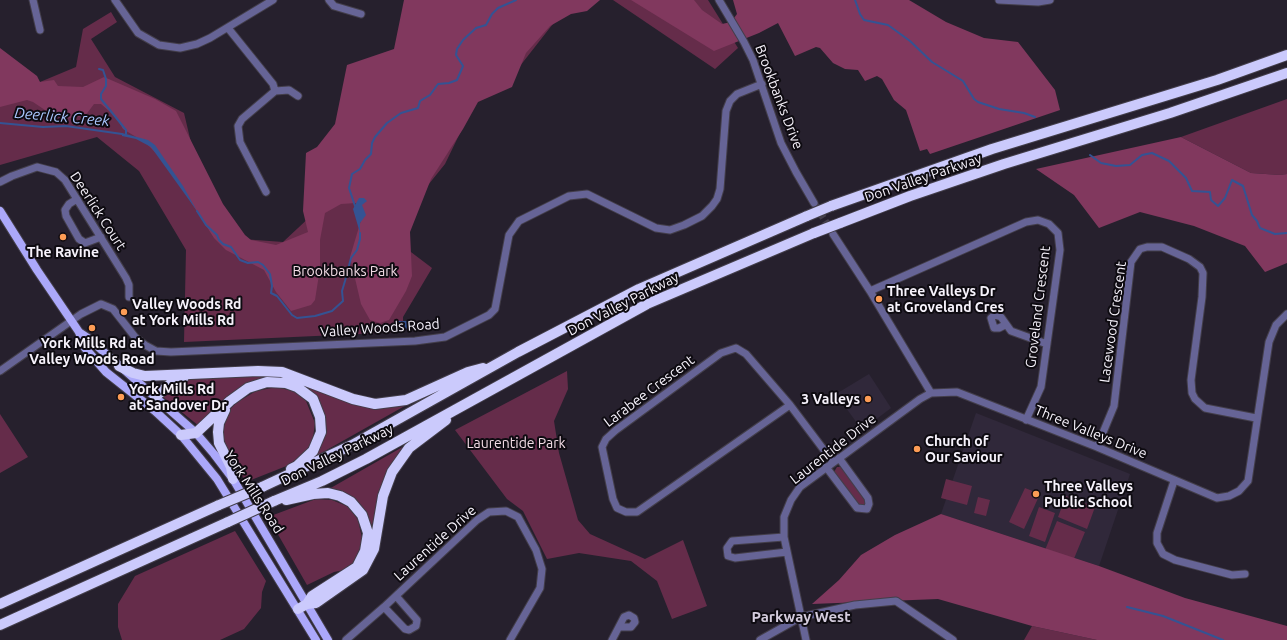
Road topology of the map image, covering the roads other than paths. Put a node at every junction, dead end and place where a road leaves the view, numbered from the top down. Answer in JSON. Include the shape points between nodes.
{"nodes":[{"id":1,"x":33,"y":0,"type":"edge"},
{"id":2,"x":273,"y":0,"type":"edge"},
{"id":3,"x":329,"y":0,"type":"edge"},
{"id":4,"x":719,"y":0,"type":"edge"},
{"id":5,"x":999,"y":0,"type":"edge"},
{"id":6,"x":1050,"y":0,"type":"edge"},
{"id":7,"x":118,"y":1,"type":"edge"},
{"id":8,"x":361,"y":14,"type":"dead end"},
{"id":9,"x":228,"y":28,"type":"junction"},
{"id":10,"x":40,"y":30,"type":"dead end"},
{"id":11,"x":1287,"y":55,"type":"edge"},
{"id":12,"x":1287,"y":73,"type":"edge"},
{"id":13,"x":762,"y":84,"type":"junction"},
{"id":14,"x":275,"y":90,"type":"junction"},
{"id":15,"x":298,"y":96,"type":"dead end"},
{"id":16,"x":0,"y":182,"type":"edge"},
{"id":17,"x":266,"y":192,"type":"dead end"},
{"id":18,"x":77,"y":199,"type":"junction"},
{"id":19,"x":814,"y":203,"type":"tunnel mouth"},
{"id":20,"x":0,"y":211,"type":"edge"},
{"id":21,"x":833,"y":234,"type":"tunnel mouth"},
{"id":22,"x":101,"y":237,"type":"junction"},
{"id":23,"x":870,"y":291,"type":"junction"},
{"id":24,"x":129,"y":297,"type":"dead end"},
{"id":25,"x":1287,"y":314,"type":"edge"},
{"id":26,"x":71,"y":320,"type":"junction"},
{"id":27,"x":1005,"y":325,"type":"dead end"},
{"id":28,"x":79,"y":332,"type":"junction"},
{"id":29,"x":1047,"y":344,"type":"junction"},
{"id":30,"x":494,"y":365,"type":"junction"},
{"id":31,"x":118,"y":366,"type":"junction"},
{"id":32,"x":0,"y":371,"type":"edge"},
{"id":33,"x":192,"y":375,"type":"junction"},
{"id":34,"x":931,"y":393,"type":"junction"},
{"id":35,"x":155,"y":397,"type":"junction"},
{"id":36,"x":230,"y":401,"type":"junction"},
{"id":37,"x":464,"y":405,"type":"junction"},
{"id":38,"x":790,"y":405,"type":"junction"},
{"id":39,"x":152,"y":408,"type":"junction"},
{"id":40,"x":1256,"y":418,"type":"junction"},
{"id":41,"x":1026,"y":420,"type":"junction"},
{"id":42,"x":196,"y":434,"type":"junction"},
{"id":43,"x":181,"y":435,"type":"junction"},
{"id":44,"x":1097,"y":447,"type":"junction"},
{"id":45,"x":836,"y":460,"type":"junction"},
{"id":46,"x":826,"y":467,"type":"junction"},
{"id":47,"x":233,"y":479,"type":"junction"},
{"id":48,"x":1174,"y":481,"type":"junction"},
{"id":49,"x":262,"y":487,"type":"junction"},
{"id":50,"x":274,"y":501,"type":"junction"},
{"id":51,"x":784,"y":537,"type":"junction"},
{"id":52,"x":787,"y":552,"type":"junction"},
{"id":53,"x":1245,"y":574,"type":"dead end"},
{"id":54,"x":396,"y":596,"type":"junction"},
{"id":55,"x":0,"y":604,"type":"edge"},
{"id":56,"x":302,"y":606,"type":"junction"},
{"id":57,"x":384,"y":607,"type":"junction"},
{"id":58,"x":801,"y":617,"type":"junction"},
{"id":59,"x":0,"y":625,"type":"edge"},
{"id":60,"x":620,"y":627,"type":"dead end"},
{"id":61,"x":316,"y":640,"type":"edge"},
{"id":62,"x":328,"y":640,"type":"edge"},
{"id":63,"x":346,"y":640,"type":"edge"},
{"id":64,"x":510,"y":640,"type":"edge"},
{"id":65,"x":612,"y":640,"type":"edge"},
{"id":66,"x":760,"y":640,"type":"edge"},
{"id":67,"x":806,"y":640,"type":"edge"},
{"id":68,"x":954,"y":640,"type":"edge"}],
"edges":[{"from":1,"to":10,"type":"street"},
{"from":2,"to":9,"type":"street"},
{"from":3,"to":8,"type":"street","via":[[334,6]]},
{"from":4,"to":13,"type":"street","name":"Brookbanks Drive","via":[[744,42]]},
{"from":5,"to":6,"type":"street"},
{"from":7,"to":9,"type":"street","via":[[138,33],[159,45],[189,47]]},
{"from":9,"to":14,"type":"street","via":[[273,84]]},
{"from":11,"to":30,"type":"highway","name":"Don Valley Parkway","bridge":true,"via":[[1217,80],[992,149],[831,206],[639,289]]},
{"from":12,"to":37,"type":"highway","name":"Don Valley Parkway","bridge":true,"via":[[1177,111],[1004,164],[910,196],[814,233],[647,304]]},
{"from":13,"to":19,"type":"street","name":"Brookbanks Drive","via":[[781,142]]},
{"from":13,"to":26,"type":"street","name":"Valley Woods Road","via":[[737,94],[730,101],[726,111],[720,189],[715,202],[702,216],[670,230],[656,228],[587,194],[569,196],[519,221],[509,235],[495,309],[489,315],[445,337],[415,341],[171,352],[145,345],[135,337],[113,309],[105,304],[94,306]]},
{"from":14,"to":15,"type":"street","via":[[289,90]]},
{"from":14,"to":17,"type":"street","via":[[242,119],[238,126],[240,142]]},
{"from":16,"to":18,"type":"street","name":"Deerlick Court","via":[[37,167],[48,169],[65,180]]},
{"from":18,"to":22,"type":"street","name":"Deerlick Court"},
{"from":18,"to":22,"type":"street","via":[[65,210],[80,239],[85,243]]},
{"from":20,"to":26,"type":"main road","name":"York Mills Road"},
{"from":21,"to":23,"type":"street"},
{"from":22,"to":24,"type":"street","name":"Deerlick Court","via":[[126,278]]},
{"from":23,"to":29,"type":"street","name":"Groveland Crescent","via":[[1026,222],[1044,221],[1058,233],[1060,250]]},
{"from":23,"to":34,"type":"street"},
{"from":25,"to":40,"type":"street","name":"Three Valleys Drive","via":[[1276,325],[1269,342]]},
{"from":26,"to":28,"type":"main road","name":"York Mills Road"},
{"from":26,"to":32,"type":"street"},
{"from":27,"to":29,"type":"street","via":[[1011,331]]},
{"from":28,"to":31,"type":"main road","name":"York Mills Road"},
{"from":28,"to":39,"type":"main road","name":"York Mills Road","via":[[85,348],[106,372]]},
{"from":29,"to":41,"type":"street","name":"Groveland Crescent","via":[[1041,387]]},
{"from":30,"to":33,"type":"highway","via":[[468,372],[406,400],[375,404],[353,399],[282,372]]},
{"from":30,"to":49,"type":"highway","name":"Don Valley Parkway","via":[[352,445]]},
{"from":31,"to":33,"type":"highway","via":[[145,376]]},
{"from":31,"to":35,"type":"main road","name":"York Mills Road"},
{"from":33,"to":35,"type":"highway","via":[[178,379]]},
{"from":34,"to":41,"type":"street","name":"Three Valleys Drive","via":[[957,392]]},
{"from":34,"to":45,"type":"street","name":"Laurentide Drive","via":[[910,405]]},
{"from":35,"to":39,"type":"main road"},
{"from":35,"to":42,"type":"main road","name":"York Mills Road"},
{"from":36,"to":42,"type":"highway"},
{"from":36,"to":47,"type":"highway","via":[[219,423],[218,432],[219,442],[231,467]]},
{"from":36,"to":49,"type":"highway","via":[[248,388],[267,382],[286,383],[312,399],[320,417],[320,432],[313,451],[297,466]]},
{"from":37,"to":50,"type":"highway","name":"Don Valley Parkway","via":[[322,481]]},
{"from":37,"to":56,"type":"highway","via":[[409,448],[398,462],[387,484],[374,549],[363,570],[316,603]]},
{"from":38,"to":38,"type":"street","name":"Larabee Crescent","via":[[746,354],[736,348],[722,353],[606,439],[602,447],[617,508],[626,512],[637,512]]},
{"from":38,"to":45,"type":"street","name":"Larabee Crescent"},
{"from":39,"to":43,"type":"main road","name":"York Mills Road"},
{"from":40,"to":44,"type":"street","name":"Lacewood Crescent","via":[[1205,408],[1195,399],[1191,380],[1203,273],[1200,267],[1189,259],[1162,247],[1147,247],[1140,249],[1132,262],[1114,406]]},
{"from":40,"to":48,"type":"street","name":"Three Valleys Drive","via":[[1248,481],[1239,491],[1217,498]]},
{"from":41,"to":44,"type":"street","name":"Three Valleys Drive"},
{"from":42,"to":43,"type":"highway"},
{"from":42,"to":47,"type":"main road","name":"York Mills Road"},
{"from":43,"to":56,"type":"main road","name":"York Mills Road","via":[[217,479]]},
{"from":44,"to":48,"type":"street","name":"Three Valleys Drive"},
{"from":45,"to":46,"type":"street","name":"Laurentide Drive"},
{"from":45,"to":46,"type":"street","name":"Larabee Crescent","via":[[868,498],[867,509],[857,508]]},
{"from":46,"to":51,"type":"street","name":"Laurentide Drive","via":[[800,487],[791,500],[784,517]]},
{"from":47,"to":56,"type":"main road","name":"York Mills Road"},
{"from":48,"to":53,"type":"street","via":[[1157,533],[1157,543],[1163,554],[1175,560],[1232,575]]},
{"from":49,"to":55,"type":"highway","name":"Don Valley Parkway","bridge":true,"via":[[219,504]]},
{"from":50,"to":56,"type":"highway","via":[[313,494],[328,493],[340,496],[351,502],[362,515],[368,533],[365,552],[357,566],[312,596]]},
{"from":50,"to":59,"type":"highway","name":"Don Valley Parkway","bridge":true},
{"from":51,"to":52,"type":"street","name":"Laurentide Drive"},
{"from":51,"to":52,"type":"street","via":[[732,541],[727,548],[728,556],[736,558]]},
{"from":52,"to":58,"type":"street","name":"Laurentide Drive"},
{"from":54,"to":57,"type":"street","name":"Laurentide Drive"},
{"from":54,"to":57,"type":"street","via":[[417,620],[416,626],[409,630],[405,629]]},
{"from":54,"to":64,"type":"street","name":"Laurentide Drive","via":[[477,520],[489,512],[506,511],[518,517],[536,550],[542,569],[540,588]]},
{"from":56,"to":61,"type":"main road","name":"York Mills Road"},
{"from":56,"to":62,"type":"main road","name":"York Mills Road"},
{"from":57,"to":63,"type":"street","name":"Laurentide Drive"},
{"from":58,"to":66,"type":"street"},
{"from":58,"to":67,"type":"street","name":"Laurentide Drive"},
{"from":58,"to":68,"type":"street","via":[[855,605],[896,602]]},
{"from":60,"to":65,"type":"street"}]}
